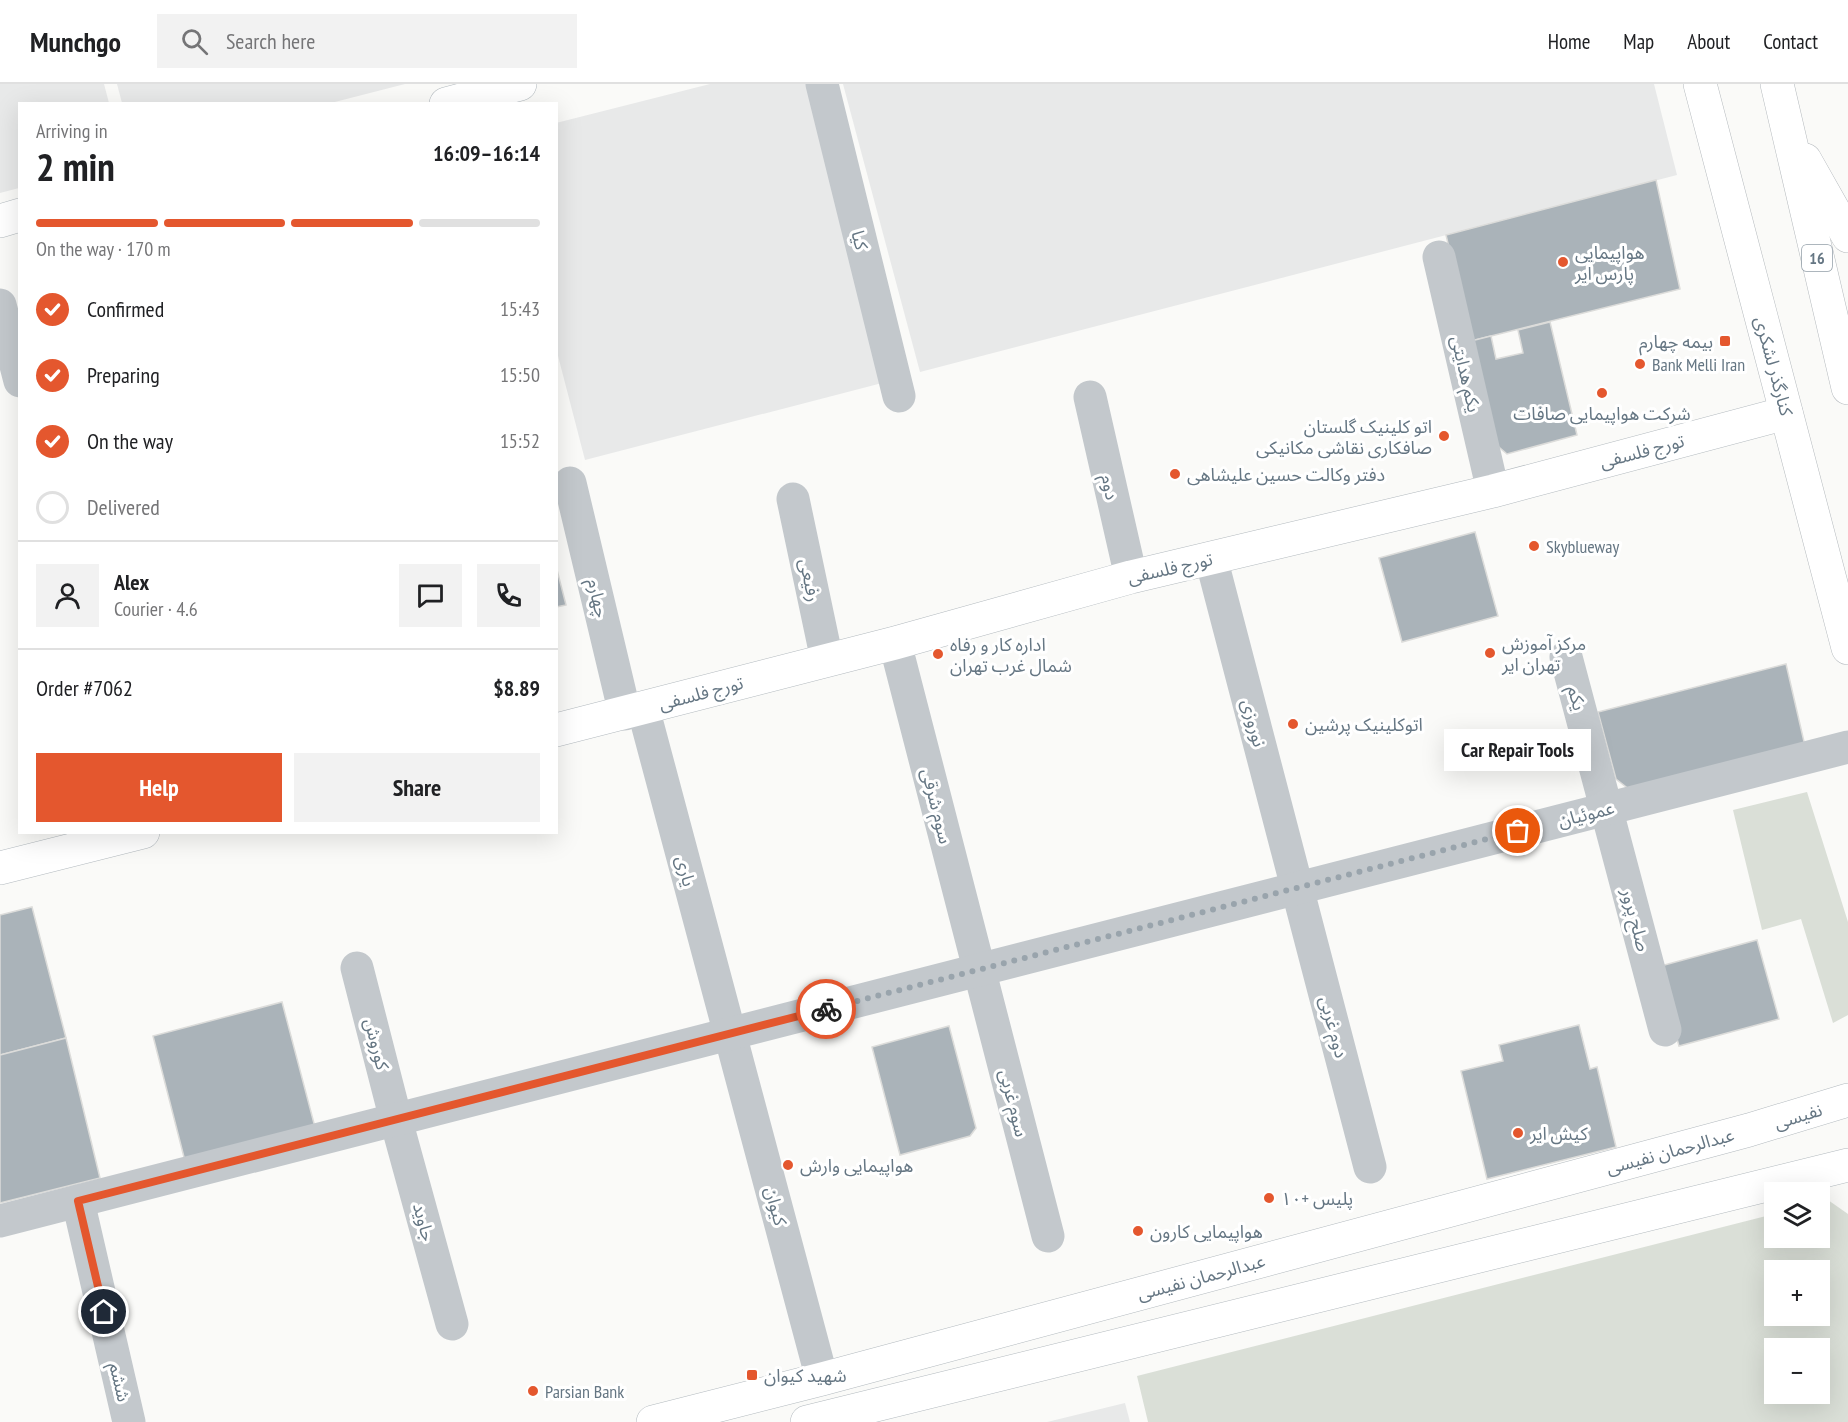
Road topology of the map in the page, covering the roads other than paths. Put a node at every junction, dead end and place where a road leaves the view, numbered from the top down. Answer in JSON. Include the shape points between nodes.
{"nodes":[{"id":1,"x":520,"y":84,"type":"edge"},
{"id":2,"x":822,"y":84,"type":"edge"},
{"id":3,"x":1700,"y":84,"type":"edge"},
{"id":4,"x":1777,"y":84,"type":"edge"},
{"id":5,"x":453,"y":102,"type":"edge"},
{"id":6,"x":1787,"y":128,"type":"junction"},
{"id":7,"x":18,"y":216,"type":"edge"},
{"id":8,"x":0,"y":220,"type":"edge"},
{"id":9,"x":1848,"y":236,"type":"edge"},
{"id":10,"x":1439,"y":257,"type":"dead end"},
{"id":11,"x":0,"y":305,"type":"edge"},
{"id":12,"x":18,"y":373,"type":"edge"},
{"id":13,"x":1848,"y":388,"type":"edge"},
{"id":14,"x":899,"y":396,"type":"dead end"},
{"id":15,"x":1090,"y":397,"type":"dead end"},
{"id":16,"x":1786,"y":413,"type":"junction"},
{"id":17,"x":570,"y":483,"type":"dead end"},
{"id":18,"x":1493,"y":491,"type":"junction"},
{"id":19,"x":793,"y":500,"type":"dead end"},
{"id":20,"x":1211,"y":558,"type":"junction"},
{"id":21,"x":1131,"y":577,"type":"junction"},
{"id":22,"x":895,"y":643,"type":"junction"},
{"id":23,"x":1848,"y":648,"type":"edge"},
{"id":24,"x":1566,"y":657,"type":"dead end"},
{"id":25,"x":827,"y":660,"type":"junction"},
{"id":26,"x":634,"y":711,"type":"junction"},
{"id":27,"x":558,"y":730,"type":"edge"},
{"id":28,"x":1848,"y":747,"type":"edge"},
{"id":29,"x":1606,"y":809,"type":"junction"},
{"id":30,"x":133,"y":834,"type":"edge"},
{"id":31,"x":0,"y":868,"type":"edge"},
{"id":32,"x":1298,"y":888,"type":"junction"},
{"id":33,"x":357,"y":968,"type":"dead end"},
{"id":34,"x":980,"y":970,"type":"junction"},
{"id":35,"x":1665,"y":1030,"type":"dead end"},
{"id":36,"x":730,"y":1034,"type":"junction"},
{"id":37,"x":1848,"y":1100,"type":"edge"},
{"id":38,"x":396,"y":1119,"type":"junction"},
{"id":39,"x":1749,"y":1130,"type":"joint"},
{"id":40,"x":1848,"y":1165,"type":"edge"},
{"id":41,"x":1370,"y":1167,"type":"dead end"},
{"id":42,"x":78,"y":1201,"type":"junction"},
{"id":43,"x":0,"y":1221,"type":"edge"},
{"id":44,"x":1048,"y":1236,"type":"dead end"},
{"id":45,"x":452,"y":1324,"type":"dead end"},
{"id":46,"x":822,"y":1379,"type":"junction"},
{"id":47,"x":129,"y":1422,"type":"edge"},
{"id":48,"x":652,"y":1422,"type":"edge"},
{"id":49,"x":807,"y":1422,"type":"edge"}],
"edges":[{"from":1,"to":5,"type":"main road"},
{"from":2,"to":14,"type":"street","name":"کیا"},
{"from":3,"to":16,"type":"main road","name":"کنارگذر لشکری"},
{"from":4,"to":6,"type":"main road","number":"16"},
{"from":6,"to":9,"type":"main road"},
{"from":6,"to":13,"type":"main road","number":"16"},
{"from":7,"to":8,"type":"main road"},
{"from":10,"to":18,"type":"street","name":"یکم هدایتی"},
{"from":11,"to":12,"type":"street"},
{"from":15,"to":21,"type":"street","name":"دوم"},
{"from":16,"to":18,"type":"main road","name":"تورج فلسفی"},
{"from":16,"to":23,"type":"main road","name":"کنارگذر لشکری"},
{"from":17,"to":26,"type":"street","name":"چهارم"},
{"from":18,"to":20,"type":"main road","name":"تورج فلسفی"},
{"from":19,"to":25,"type":"street","name":"رفیعی"},
{"from":20,"to":21,"type":"main road","name":"تورج فلسفی"},
{"from":20,"to":32,"type":"street","name":"نوروزی"},
{"from":21,"to":22,"type":"main road","name":"تورج فلسفی"},
{"from":22,"to":25,"type":"main road","name":"تورج فلسفی"},
{"from":22,"to":34,"type":"street","name":"سوم شرقی"},
{"from":24,"to":29,"type":"street","name":"یکم"},
{"from":25,"to":26,"type":"main road","name":"تورج فلسفی"},
{"from":26,"to":27,"type":"main road","name":"تورج فلسفی"},
{"from":26,"to":36,"type":"street","name":"یاری"},
{"from":28,"to":29,"type":"street","name":"عموئیان"},
{"from":29,"to":32,"type":"street","name":"عموئیان"},
{"from":29,"to":35,"type":"street","name":"صلح پرور"},
{"from":30,"to":31,"type":"main road"},
{"from":32,"to":34,"type":"street","name":"عموئیان"},
{"from":32,"to":41,"type":"street","name":"دوم غربی"},
{"from":33,"to":38,"type":"street","name":"کوروش"},
{"from":34,"to":36,"type":"street","name":"عموئیان"},
{"from":34,"to":44,"type":"street","name":"سوم غربی"},
{"from":36,"to":38,"type":"street","name":"عموئیان"},
{"from":36,"to":46,"type":"street","name":"کیوان"},
{"from":37,"to":39,"type":"main road","name":"نفیسی"},
{"from":38,"to":42,"type":"street","name":"عموئیان"},
{"from":38,"to":45,"type":"street","name":"جاوید"},
{"from":39,"to":46,"type":"main road","name":"عبدالرحمان نفیسی"},
{"from":40,"to":49,"type":"main road"},
{"from":42,"to":43,"type":"street","name":"عموئیان"},
{"from":42,"to":47,"type":"street","name":"ششم"},
{"from":46,"to":48,"type":"main road","name":"عبدالرحمان نفیسی"}]}
